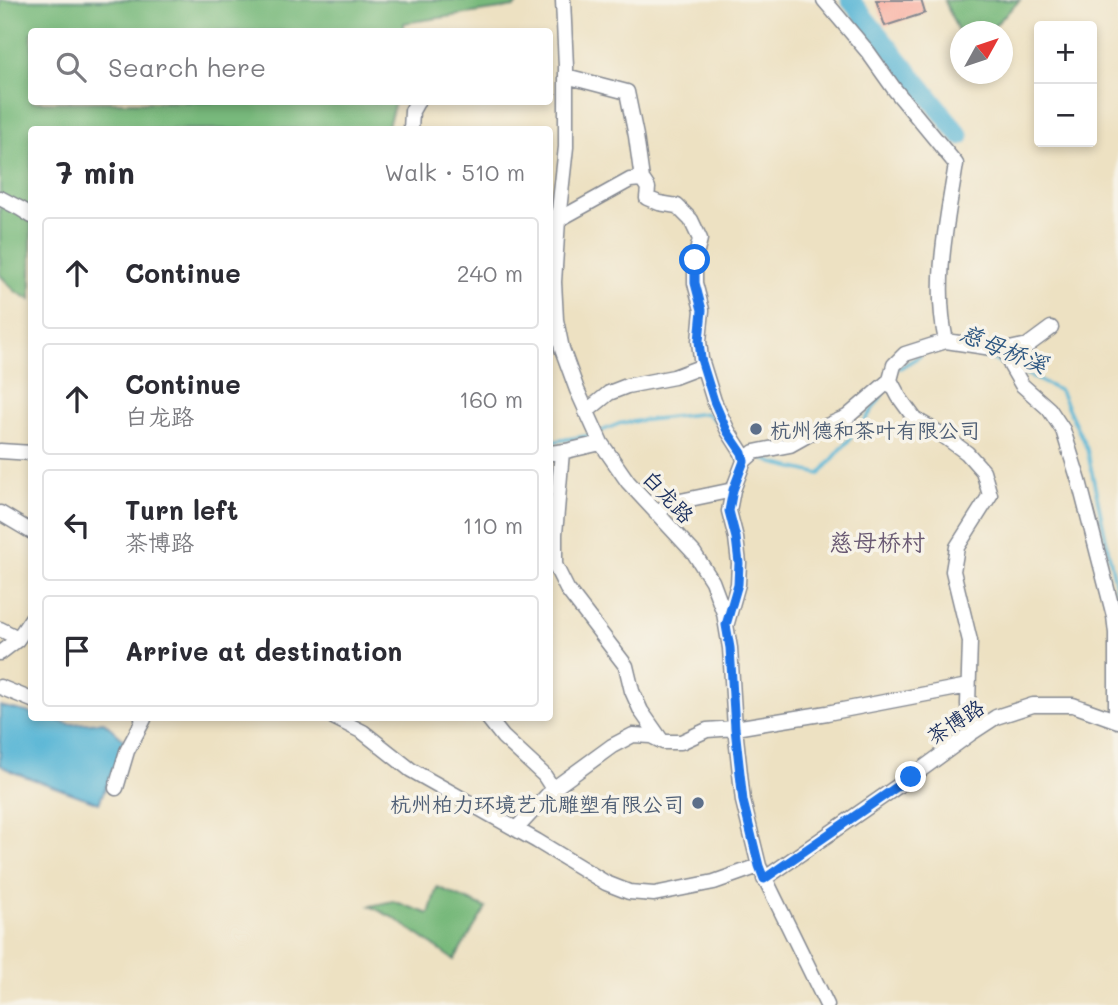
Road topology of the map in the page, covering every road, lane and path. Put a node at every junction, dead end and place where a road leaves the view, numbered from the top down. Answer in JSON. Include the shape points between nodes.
{"nodes":[{"id":1,"x":563,"y":0,"type":"edge"},
{"id":2,"x":824,"y":0,"type":"edge"},
{"id":3,"x":553,"y":38,"type":"edge"},
{"id":4,"x":565,"y":39,"type":"junction"},
{"id":5,"x":566,"y":76,"type":"junction"},
{"id":6,"x":415,"y":105,"type":"edge"},
{"id":7,"x":411,"y":126,"type":"edge"},
{"id":8,"x":642,"y":179,"type":"junction"},
{"id":9,"x":0,"y":198,"type":"edge"},
{"id":10,"x":28,"y":213,"type":"edge"},
{"id":11,"x":554,"y":222,"type":"edge"},
{"id":12,"x":1051,"y":328,"type":"dead end"},
{"id":13,"x":946,"y":341,"type":"junction"},
{"id":14,"x":1005,"y":350,"type":"junction"},
{"id":15,"x":703,"y":366,"type":"junction"},
{"id":16,"x":890,"y":380,"type":"junction"},
{"id":17,"x":586,"y":412,"type":"junction"},
{"id":18,"x":601,"y":443,"type":"junction"},
{"id":19,"x":0,"y":451,"type":"edge"},
{"id":20,"x":556,"y":452,"type":"edge"},
{"id":21,"x":28,"y":453,"type":"edge"},
{"id":22,"x":744,"y":461,"type":"junction"},
{"id":23,"x":733,"y":490,"type":"junction"},
{"id":24,"x":0,"y":513,"type":"edge"},
{"id":25,"x":656,"y":513,"type":"junction"},
{"id":26,"x":28,"y":530,"type":"edge"},
{"id":27,"x":28,"y":624,"type":"edge"},
{"id":28,"x":726,"y":625,"type":"junction"},
{"id":29,"x":0,"y":629,"type":"edge"},
{"id":30,"x":17,"y":640,"type":"junction"},
{"id":31,"x":0,"y":653,"type":"edge"},
{"id":32,"x":968,"y":686,"type":"junction"},
{"id":33,"x":0,"y":687,"type":"edge"},
{"id":34,"x":28,"y":698,"type":"edge"},
{"id":35,"x":143,"y":721,"type":"edge"},
{"id":36,"x":341,"y":721,"type":"edge"},
{"id":37,"x":490,"y":721,"type":"edge"},
{"id":38,"x":1117,"y":721,"type":"edge"},
{"id":39,"x":735,"y":728,"type":"junction"},
{"id":40,"x":970,"y":734,"type":"junction"},
{"id":41,"x":663,"y":742,"type":"junction"},
{"id":42,"x":116,"y":788,"type":"dead end"},
{"id":43,"x":553,"y":789,"type":"junction"},
{"id":44,"x":516,"y":829,"type":"junction"},
{"id":45,"x":762,"y":873,"type":"junction"},
{"id":46,"x":827,"y":1005,"type":"edge"}],
"edges":[{"from":1,"to":4,"type":"street","name":"白龙路"},
{"from":2,"to":13,"type":"street","via":[[956,164],[943,248],[940,318]]},
{"from":3,"to":4,"type":"street"},
{"from":4,"to":5,"type":"street","name":"白龙路"},
{"from":5,"to":8,"type":"street","via":[[627,92]]},
{"from":5,"to":11,"type":"street","name":"白龙路","via":[[566,147]]},
{"from":6,"to":7,"type":"street"},
{"from":8,"to":11,"type":"street","via":[[630,180]]},
{"from":8,"to":15,"type":"street","via":[[648,188],[647,198],[677,206],[691,219],[700,239],[695,283],[702,310],[699,341]]},
{"from":9,"to":10,"type":"street"},
{"from":11,"to":17,"type":"street","name":"白龙路","via":[[556,320]]},
{"from":12,"to":14,"type":"street","via":[[1028,345]]},
{"from":13,"to":14,"type":"street"},
{"from":13,"to":16,"type":"street","via":[[905,354],[894,365]]},
{"from":14,"to":38,"type":"street","via":[[1022,385],[1049,409],[1063,430],[1079,481],[1114,616]]},
{"from":15,"to":17,"type":"street","via":[[609,393]]},
{"from":15,"to":22,"type":"street","via":[[714,401]]},
{"from":16,"to":22,"type":"street","via":[[847,417],[790,444],[754,452]]},
{"from":16,"to":32,"type":"street","via":[[915,419],[967,453],[983,471],[989,495],[957,547],[953,571],[970,641]]},
{"from":17,"to":18,"type":"street","name":"白龙路"},
{"from":18,"to":20,"type":"street"},
{"from":18,"to":25,"type":"street","name":"白龙路"},
{"from":19,"to":21,"type":"street"},
{"from":20,"to":41,"type":"street","via":[[555,565],[567,589],[626,666],[636,701]]},
{"from":22,"to":23,"type":"street"},
{"from":23,"to":25,"type":"street","via":[[671,503]]},
{"from":23,"to":28,"type":"street","via":[[729,511],[736,538],[738,584]]},
{"from":24,"to":26,"type":"street"},
{"from":25,"to":28,"type":"street","name":"白龙路","via":[[694,553],[712,581]]},
{"from":27,"to":30,"type":"street"},
{"from":28,"to":39,"type":"street","name":"白龙路"},
{"from":29,"to":30,"type":"street"},
{"from":30,"to":31,"type":"street"},
{"from":32,"to":39,"type":"street"},
{"from":32,"to":40,"type":"street"},
{"from":33,"to":34,"type":"street"},
{"from":35,"to":42,"type":"street","via":[[127,751]]},
{"from":36,"to":44,"type":"street","name":"茶博路","via":[[363,732],[411,770]]},
{"from":37,"to":43,"type":"street"},
{"from":38,"to":40,"type":"street","name":"茶博路","via":[[1073,705],[1033,705],[996,717]]},
{"from":39,"to":41,"type":"street"},
{"from":39,"to":45,"type":"street","name":"白龙路","via":[[743,801]]},
{"from":40,"to":45,"type":"street","name":"茶博路"},
{"from":41,"to":43,"type":"street","via":[[633,735]]},
{"from":43,"to":44,"type":"street"},
{"from":44,"to":45,"type":"street","name":"茶博路","via":[[629,892],[654,894]]},
{"from":45,"to":46,"type":"street","name":"白龙路"}]}
